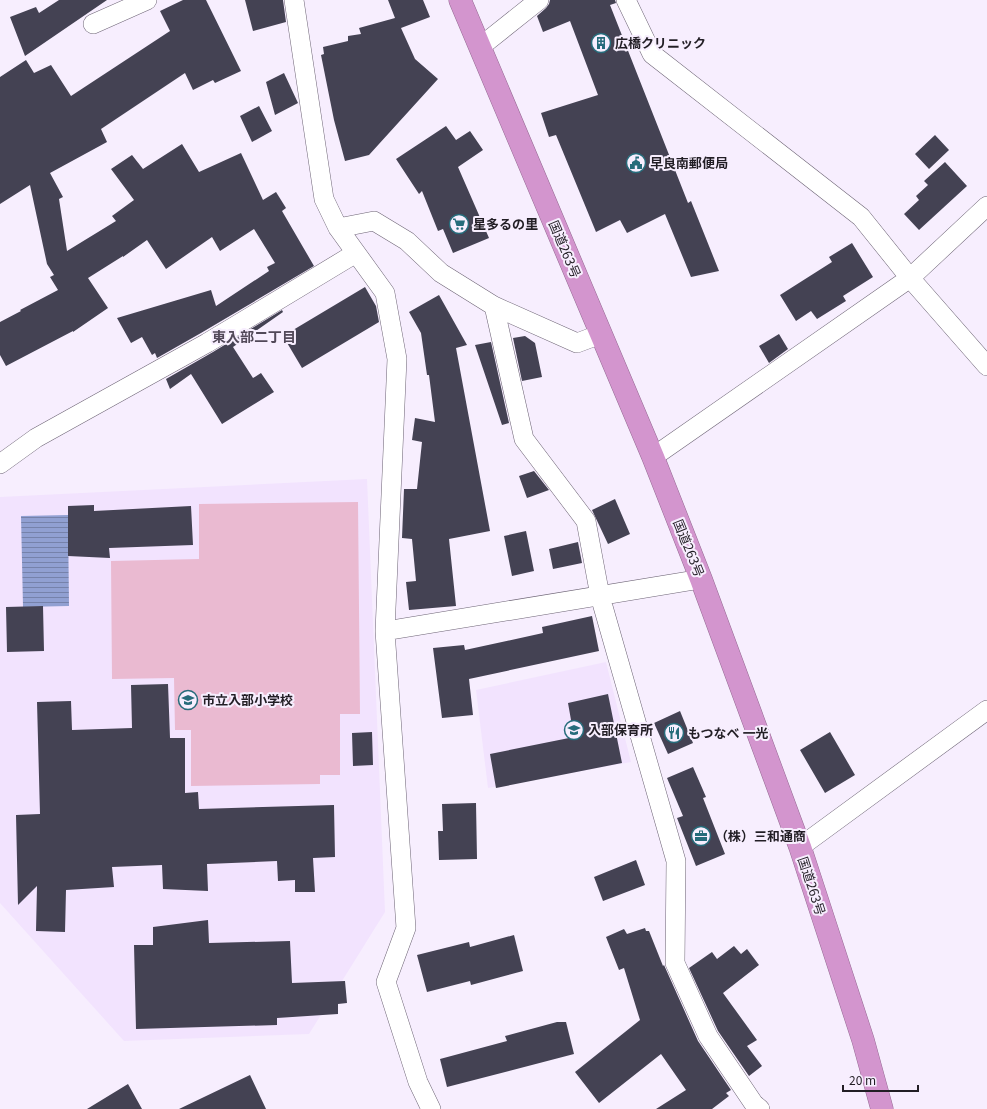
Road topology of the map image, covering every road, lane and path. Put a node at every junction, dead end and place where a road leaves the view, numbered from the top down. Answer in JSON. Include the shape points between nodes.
{"nodes":[{"id":1,"x":147,"y":0,"type":"edge"},
{"id":2,"x":294,"y":0,"type":"edge"},
{"id":3,"x":460,"y":0,"type":"edge"},
{"id":4,"x":539,"y":0,"type":"edge"},
{"id":5,"x":626,"y":0,"type":"edge"},
{"id":6,"x":93,"y":24,"type":"dead end"},
{"id":7,"x":480,"y":47,"type":"junction"},
{"id":8,"x":987,"y":206,"type":"edge"},
{"id":9,"x":338,"y":228,"type":"junction"},
{"id":10,"x":356,"y":253,"type":"junction"},
{"id":11,"x":910,"y":278,"type":"junction"},
{"id":12,"x":494,"y":306,"type":"junction"},
{"id":13,"x":601,"y":334,"type":"junction"},
{"id":14,"x":987,"y":366,"type":"edge"},
{"id":15,"x":653,"y":457,"type":"junction"},
{"id":16,"x":0,"y":464,"type":"edge"},
{"id":17,"x":701,"y":580,"type":"junction"},
{"id":18,"x":600,"y":596,"type":"junction"},
{"id":19,"x":385,"y":631,"type":"junction"},
{"id":20,"x":987,"y":710,"type":"edge"},
{"id":21,"x":800,"y":847,"type":"junction"},
{"id":22,"x":431,"y":1109,"type":"edge"},
{"id":23,"x":760,"y":1109,"type":"edge"},
{"id":24,"x":882,"y":1109,"type":"edge"}],
"edges":[{"from":1,"to":6,"type":"street"},
{"from":2,"to":9,"type":"street","via":[[324,199]]},
{"from":3,"to":7,"type":"highway","name":"国道263号"},
{"from":4,"to":7,"type":"street"},
{"from":5,"to":11,"type":"street","via":[[652,54],[861,216]]},
{"from":7,"to":13,"type":"highway","name":"国道263号"},
{"from":8,"to":11,"type":"street"},
{"from":9,"to":10,"type":"street"},
{"from":9,"to":12,"type":"street","via":[[374,220],[407,241],[441,273]]},
{"from":10,"to":16,"type":"street","via":[[206,343],[36,438]]},
{"from":10,"to":19,"type":"street","via":[[385,293],[397,358]]},
{"from":11,"to":14,"type":"street"},
{"from":11,"to":15,"type":"street"},
{"from":12,"to":13,"type":"street","via":[[577,343]]},
{"from":12,"to":18,"type":"street","via":[[524,439],[586,521]]},
{"from":13,"to":15,"type":"highway","name":"国道263号"},
{"from":15,"to":17,"type":"highway","name":"国道263号"},
{"from":17,"to":18,"type":"street"},
{"from":17,"to":21,"type":"highway","name":"国道263号"},
{"from":18,"to":19,"type":"street"},
{"from":18,"to":23,"type":"street","via":[[676,861],[675,963],[708,1036]]},
{"from":19,"to":22,"type":"street","via":[[406,928],[386,982],[418,1082]]},
{"from":20,"to":21,"type":"street"},
{"from":21,"to":24,"type":"highway","name":"国道263号","via":[[863,1040]]}]}
